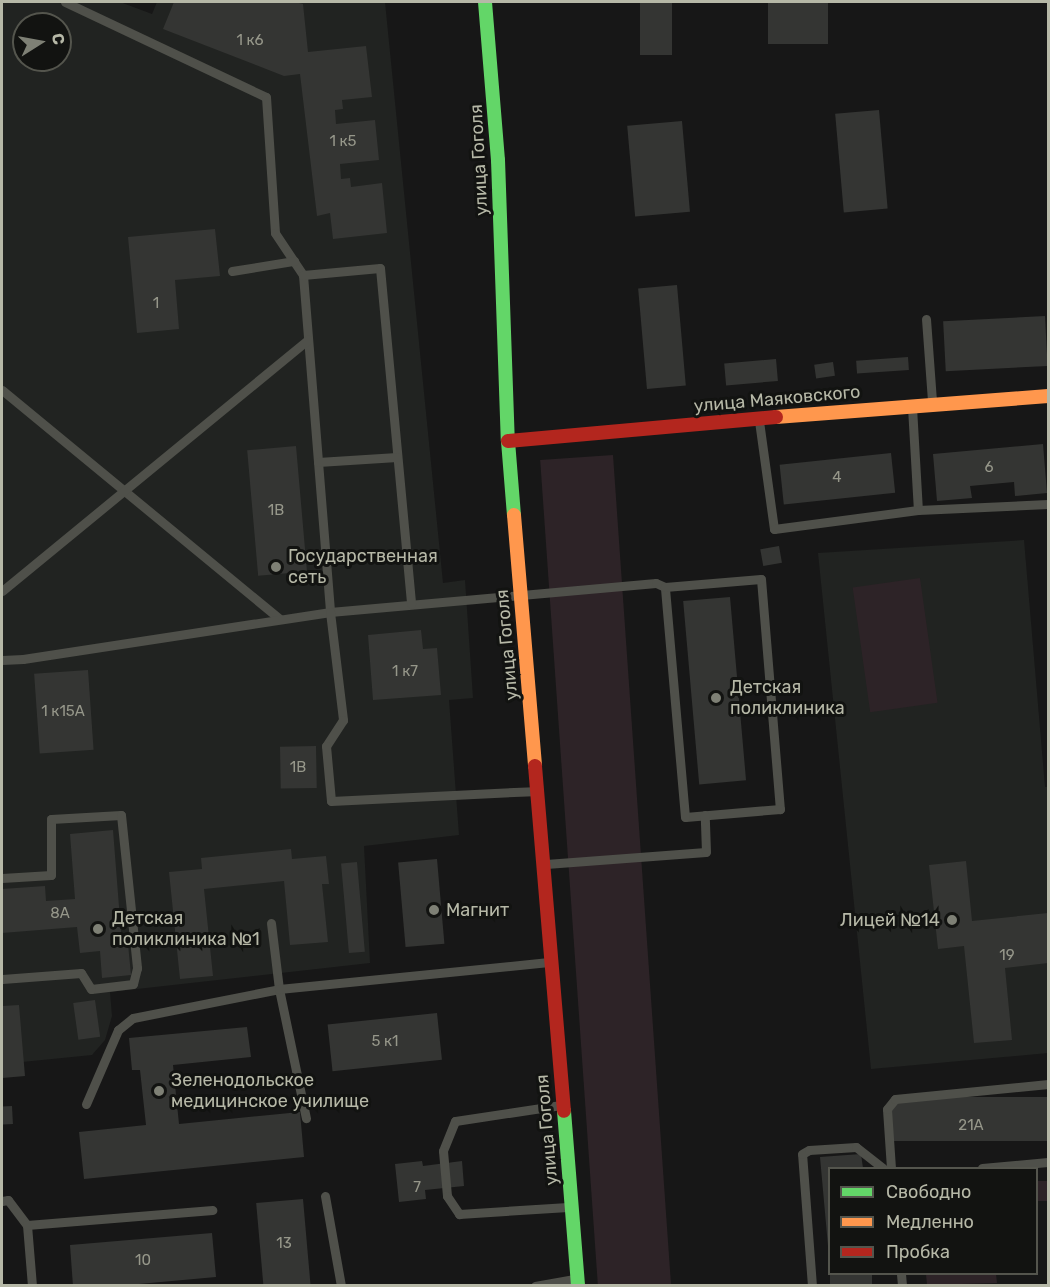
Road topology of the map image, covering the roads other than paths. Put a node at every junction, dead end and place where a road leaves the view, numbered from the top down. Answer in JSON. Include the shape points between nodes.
{"nodes":[{"id":1,"x":65,"y":2,"type":"edge"},
{"id":2,"x":485,"y":2,"type":"edge"},
{"id":3,"x":294,"y":261,"type":"junction"},
{"id":4,"x":232,"y":271,"type":"dead end"},
{"id":5,"x":303,"y":275,"type":"junction"},
{"id":6,"x":926,"y":319,"type":"dead end"},
{"id":7,"x":308,"y":340,"type":"junction"},
{"id":8,"x":2,"y":390,"type":"edge"},
{"id":9,"x":1048,"y":396,"type":"edge"},
{"id":10,"x":932,"y":403,"type":"junction"},
{"id":11,"x":912,"y":405,"type":"junction"},
{"id":12,"x":759,"y":419,"type":"junction"},
{"id":13,"x":508,"y":441,"type":"junction"},
{"id":14,"x":397,"y":457,"type":"junction"},
{"id":15,"x":318,"y":462,"type":"junction"},
{"id":16,"x":124,"y":491,"type":"junction"},
{"id":17,"x":1048,"y":504,"type":"edge"},
{"id":18,"x":918,"y":510,"type":"junction"},
{"id":19,"x":665,"y":587,"type":"junction"},
{"id":20,"x":2,"y":591,"type":"edge"},
{"id":21,"x":521,"y":594,"type":"junction"},
{"id":22,"x":411,"y":604,"type":"junction"},
{"id":23,"x":330,"y":612,"type":"junction"},
{"id":24,"x":280,"y":620,"type":"junction"},
{"id":25,"x":2,"y":660,"type":"edge"},
{"id":26,"x":537,"y":790,"type":"junction"},
{"id":27,"x":705,"y":815,"type":"junction"},
{"id":28,"x":543,"y":864,"type":"junction"},
{"id":29,"x":2,"y":878,"type":"edge"},
{"id":30,"x":271,"y":923,"type":"dead end"},
{"id":31,"x":551,"y":962,"type":"junction"},
{"id":32,"x":2,"y":979,"type":"edge"},
{"id":33,"x":279,"y":989,"type":"junction"},
{"id":34,"x":1048,"y":1084,"type":"edge"},
{"id":35,"x":86,"y":1104,"type":"dead end"},
{"id":36,"x":563,"y":1105,"type":"junction"},
{"id":37,"x":306,"y":1118,"type":"dead end"},
{"id":38,"x":1048,"y":1162,"type":"edge"},
{"id":39,"x":882,"y":1167,"type":"edge"},
{"id":40,"x":891,"y":1167,"type":"edge"},
{"id":41,"x":993,"y":1167,"type":"edge"},
{"id":42,"x":325,"y":1196,"type":"dead end"},
{"id":43,"x":2,"y":1201,"type":"edge"},
{"id":44,"x":572,"y":1206,"type":"junction"},
{"id":45,"x":212,"y":1210,"type":"dead end"},
{"id":46,"x":27,"y":1225,"type":"junction"},
{"id":47,"x":578,"y":1282,"type":"edge"},
{"id":48,"x":32,"y":1286,"type":"edge"},
{"id":49,"x":341,"y":1286,"type":"edge"},
{"id":50,"x":535,"y":1286,"type":"edge"},
{"id":51,"x":812,"y":1286,"type":"edge"}],
"edges":[{"from":1,"to":3,"type":"lane","via":[[266,97],[275,233]]},
{"from":2,"to":13,"type":"main road","name":"улица Гоголя","via":[[498,160]]},
{"from":3,"to":4,"type":"lane"},
{"from":3,"to":5,"type":"lane"},
{"from":5,"to":7,"type":"lane"},
{"from":5,"to":14,"type":"lane","via":[[380,268]]},
{"from":6,"to":10,"type":"lane"},
{"from":7,"to":15,"type":"lane"},
{"from":7,"to":16,"type":"lane"},
{"from":8,"to":16,"type":"lane"},
{"from":9,"to":10,"type":"main road","name":"улица Маяковского"},
{"from":10,"to":11,"type":"main road","name":"улица Маяковского"},
{"from":11,"to":12,"type":"main road","name":"улица Маяковского"},
{"from":11,"to":18,"type":"lane"},
{"from":12,"to":13,"type":"main road","name":"улица Маяковского"},
{"from":12,"to":18,"type":"lane","via":[[774,529]]},
{"from":13,"to":21,"type":"main road","name":"улица Гоголя"},
{"from":14,"to":15,"type":"lane"},
{"from":14,"to":22,"type":"lane"},
{"from":15,"to":23,"type":"lane"},
{"from":16,"to":20,"type":"lane"},
{"from":16,"to":24,"type":"lane"},
{"from":17,"to":18,"type":"lane"},
{"from":19,"to":21,"type":"lane","via":[[656,583]]},
{"from":19,"to":27,"type":"lane","via":[[685,817]]},
{"from":19,"to":27,"type":"lane","via":[[761,579],[780,809]]},
{"from":21,"to":22,"type":"lane"},
{"from":21,"to":26,"type":"main road","name":"улица Гоголя"},
{"from":22,"to":23,"type":"lane"},
{"from":23,"to":24,"type":"lane"},
{"from":23,"to":26,"type":"lane","via":[[343,720],[326,746],[331,801]]},
{"from":24,"to":25,"type":"lane"},
{"from":26,"to":28,"type":"main road","name":"улица Гоголя"},
{"from":27,"to":28,"type":"lane","via":[[706,852]]},
{"from":28,"to":31,"type":"main road","name":"улица Гоголя"},
{"from":29,"to":32,"type":"lane","via":[[51,875],[51,819],[121,815],[137,968],[133,984],[91,989],[81,973]]},
{"from":30,"to":33,"type":"lane"},
{"from":31,"to":33,"type":"lane"},
{"from":31,"to":36,"type":"main road","name":"улица Гоголя"},
{"from":33,"to":35,"type":"lane","via":[[133,1018],[118,1030]]},
{"from":33,"to":37,"type":"lane"},
{"from":34,"to":40,"type":"lane","via":[[895,1099],[887,1109]]},
{"from":36,"to":44,"type":"main road","name":"улица Гоголя"},
{"from":36,"to":44,"type":"lane","via":[[455,1121],[443,1151],[447,1196],[459,1214]]},
{"from":38,"to":41,"type":"lane"},
{"from":39,"to":51,"type":"lane","via":[[856,1147],[809,1150],[802,1154]]},
{"from":42,"to":49,"type":"lane"},
{"from":43,"to":46,"type":"lane","via":[[8,1200]]},
{"from":44,"to":47,"type":"main road","name":"улица Гоголя"},
{"from":45,"to":46,"type":"lane"},
{"from":46,"to":48,"type":"lane"},
{"from":47,"to":50,"type":"lane"}]}
